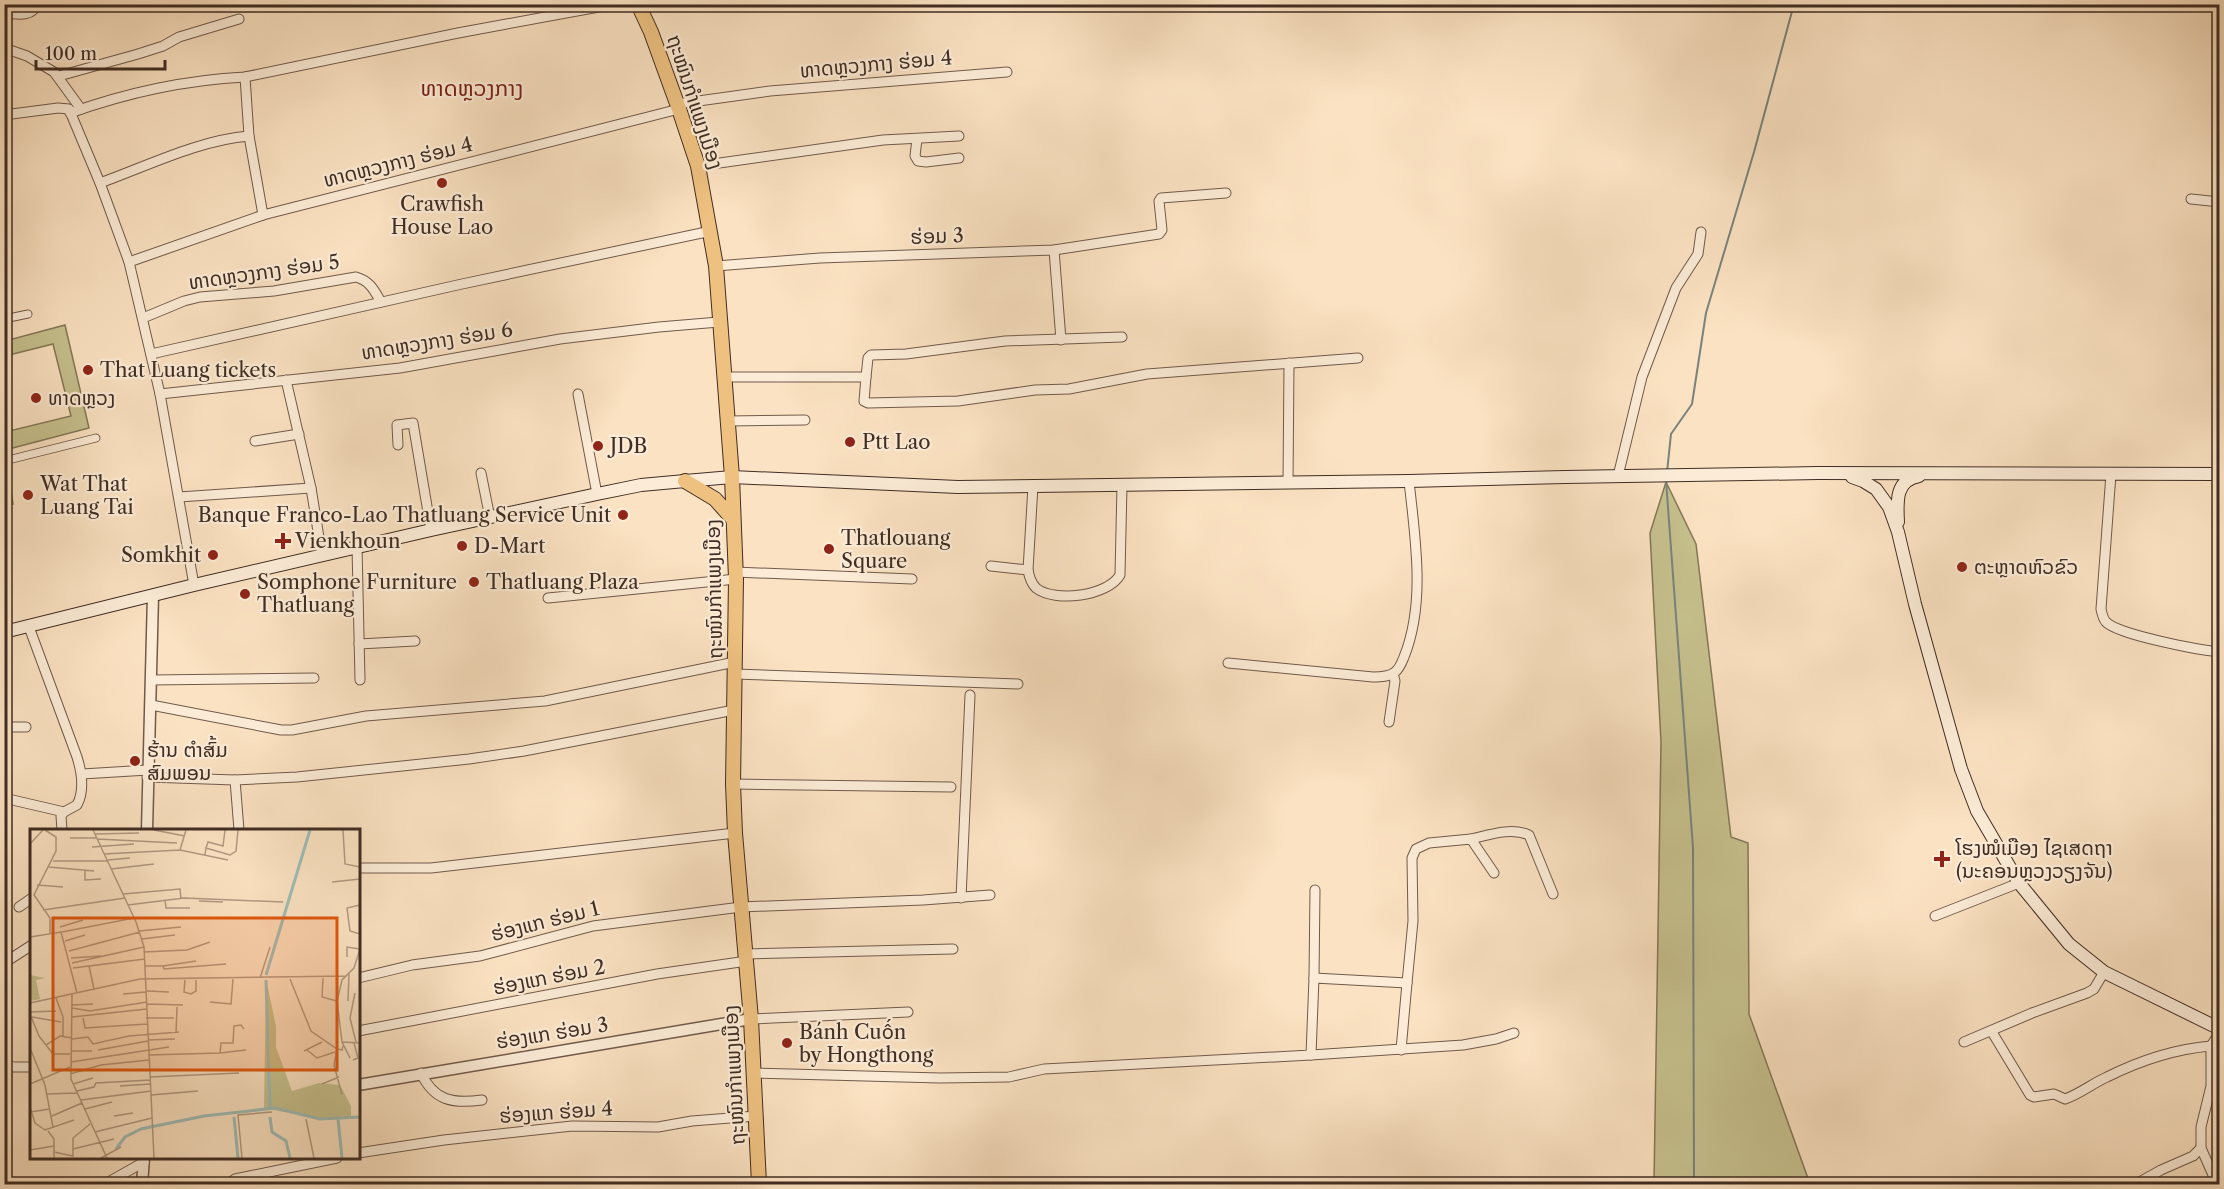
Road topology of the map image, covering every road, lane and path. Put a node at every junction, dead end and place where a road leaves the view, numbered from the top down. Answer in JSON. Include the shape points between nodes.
{"nodes":[{"id":1,"x":38,"y":4,"type":"edge"},
{"id":2,"x":615,"y":4,"type":"edge"},
{"id":3,"x":638,"y":4,"type":"edge"},
{"id":4,"x":4,"y":13,"type":"edge"},
{"id":5,"x":239,"y":18,"type":"dead end"},
{"id":6,"x":4,"y":48,"type":"edge"},
{"id":7,"x":1006,"y":72,"type":"dead end"},
{"id":8,"x":59,"y":76,"type":"junction"},
{"id":9,"x":245,"y":76,"type":"junction"},
{"id":10,"x":678,"y":106,"type":"junction"},
{"id":11,"x":81,"y":109,"type":"junction"},
{"id":12,"x":70,"y":113,"type":"junction"},
{"id":13,"x":4,"y":115,"type":"edge"},
{"id":14,"x":249,"y":136,"type":"junction"},
{"id":15,"x":959,"y":136,"type":"dead end"},
{"id":16,"x":917,"y":139,"type":"junction"},
{"id":17,"x":959,"y":158,"type":"dead end"},
{"id":18,"x":698,"y":166,"type":"junction"},
{"id":19,"x":100,"y":183,"type":"junction"},
{"id":20,"x":1227,"y":193,"type":"dead end"},
{"id":21,"x":2191,"y":198,"type":"dead end"},
{"id":22,"x":2220,"y":202,"type":"edge"},
{"id":23,"x":263,"y":215,"type":"junction"},
{"id":24,"x":711,"y":231,"type":"junction"},
{"id":25,"x":1701,"y":232,"type":"dead end"},
{"id":26,"x":1054,"y":250,"type":"junction"},
{"id":27,"x":129,"y":262,"type":"junction"},
{"id":28,"x":716,"y":266,"type":"junction"},
{"id":29,"x":381,"y":302,"type":"junction"},
{"id":30,"x":28,"y":314,"type":"dead end"},
{"id":31,"x":142,"y":318,"type":"junction"},
{"id":32,"x":4,"y":319,"type":"edge"},
{"id":33,"x":719,"y":322,"type":"junction"},
{"id":34,"x":1122,"y":336,"type":"dead end"},
{"id":35,"x":1061,"y":340,"type":"junction"},
{"id":36,"x":151,"y":354,"type":"junction"},
{"id":37,"x":1358,"y":358,"type":"dead end"},
{"id":38,"x":1289,"y":363,"type":"junction"},
{"id":39,"x":723,"y":377,"type":"junction"},
{"id":40,"x":866,"y":377,"type":"junction"},
{"id":41,"x":286,"y":380,"type":"junction"},
{"id":42,"x":160,"y":394,"type":"junction"},
{"id":43,"x":578,"y":394,"type":"dead end"},
{"id":44,"x":805,"y":420,"type":"dead end"},
{"id":45,"x":727,"y":421,"type":"junction"},
{"id":46,"x":298,"y":434,"type":"junction"},
{"id":47,"x":96,"y":438,"type":"dead end"},
{"id":48,"x":255,"y":441,"type":"dead end"},
{"id":49,"x":398,"y":445,"type":"dead end"},
{"id":50,"x":4,"y":461,"type":"edge"},
{"id":51,"x":481,"y":473,"type":"dead end"},
{"id":52,"x":1818,"y":473,"type":"junction"},
{"id":53,"x":1941,"y":473,"type":"junction"},
{"id":54,"x":2111,"y":474,"type":"junction"},
{"id":55,"x":2220,"y":474,"type":"edge"},
{"id":56,"x":1618,"y":476,"type":"junction"},
{"id":57,"x":732,"y":477,"type":"junction"},
{"id":58,"x":685,"y":481,"type":"junction"},
{"id":59,"x":1409,"y":482,"type":"junction"},
{"id":60,"x":1288,"y":483,"type":"junction"},
{"id":61,"x":1122,"y":485,"type":"junction"},
{"id":62,"x":1033,"y":486,"type":"junction"},
{"id":63,"x":311,"y":488,"type":"junction"},
{"id":64,"x":597,"y":494,"type":"junction"},
{"id":65,"x":178,"y":497,"type":"junction"},
{"id":66,"x":490,"y":518,"type":"junction"},
{"id":67,"x":733,"y":519,"type":"junction"},
{"id":68,"x":431,"y":530,"type":"junction"},
{"id":69,"x":1898,"y":532,"type":"junction"},
{"id":70,"x":357,"y":547,"type":"junction"},
{"id":71,"x":322,"y":556,"type":"junction"},
{"id":72,"x":991,"y":566,"type":"dead end"},
{"id":73,"x":1028,"y":570,"type":"junction"},
{"id":74,"x":736,"y":576,"type":"junction"},
{"id":75,"x":912,"y":579,"type":"dead end"},
{"id":76,"x":194,"y":585,"type":"junction"},
{"id":77,"x":153,"y":595,"type":"junction"},
{"id":78,"x":548,"y":598,"type":"dead end"},
{"id":79,"x":30,"y":627,"type":"junction"},
{"id":80,"x":4,"y":632,"type":"edge"},
{"id":81,"x":415,"y":641,"type":"dead end"},
{"id":82,"x":359,"y":644,"type":"junction"},
{"id":83,"x":2220,"y":652,"type":"edge"},
{"id":84,"x":1228,"y":663,"type":"dead end"},
{"id":85,"x":735,"y":668,"type":"junction"},
{"id":86,"x":1393,"y":674,"type":"junction"},
{"id":87,"x":314,"y":678,"type":"dead end"},
{"id":88,"x":151,"y":680,"type":"junction"},
{"id":89,"x":360,"y":680,"type":"dead end"},
{"id":90,"x":1018,"y":684,"type":"dead end"},
{"id":91,"x":970,"y":695,"type":"dead end"},
{"id":92,"x":151,"y":705,"type":"junction"},
{"id":93,"x":734,"y":711,"type":"junction"},
{"id":94,"x":1389,"y":722,"type":"dead end"},
{"id":95,"x":4,"y":727,"type":"edge"},
{"id":96,"x":26,"y":727,"type":"dead end"},
{"id":97,"x":82,"y":774,"type":"junction"},
{"id":98,"x":148,"y":774,"type":"junction"},
{"id":99,"x":235,"y":780,"type":"junction"},
{"id":100,"x":733,"y":784,"type":"junction"},
{"id":101,"x":951,"y":787,"type":"dead end"},
{"id":102,"x":4,"y":798,"type":"edge"},
{"id":103,"x":64,"y":812,"type":"junction"},
{"id":104,"x":62,"y":829,"type":"edge"},
{"id":105,"x":147,"y":829,"type":"edge"},
{"id":106,"x":239,"y":829,"type":"edge"},
{"id":107,"x":735,"y":833,"type":"junction"},
{"id":108,"x":1472,"y":839,"type":"junction"},
{"id":109,"x":360,"y":868,"type":"edge"},
{"id":110,"x":1494,"y":873,"type":"dead end"},
{"id":111,"x":2019,"y":883,"type":"junction"},
{"id":112,"x":1315,"y":891,"type":"dead end"},
{"id":113,"x":1553,"y":894,"type":"dead end"},
{"id":114,"x":990,"y":896,"type":"dead end"},
{"id":115,"x":961,"y":898,"type":"junction"},
{"id":116,"x":30,"y":899,"type":"edge"},
{"id":117,"x":19,"y":907,"type":"dead end"},
{"id":118,"x":741,"y":908,"type":"junction"},
{"id":119,"x":1935,"y":916,"type":"dead end"},
{"id":120,"x":30,"y":946,"type":"edge"},
{"id":121,"x":953,"y":950,"type":"dead end"},
{"id":122,"x":746,"y":957,"type":"junction"},
{"id":123,"x":4,"y":963,"type":"edge"},
{"id":124,"x":2104,"y":972,"type":"junction"},
{"id":125,"x":360,"y":978,"type":"edge"},
{"id":126,"x":1314,"y":978,"type":"junction"},
{"id":127,"x":1407,"y":983,"type":"junction"},
{"id":128,"x":908,"y":1012,"type":"dead end"},
{"id":129,"x":751,"y":1019,"type":"junction"},
{"id":130,"x":360,"y":1030,"type":"edge"},
{"id":131,"x":2220,"y":1030,"type":"edge"},
{"id":132,"x":1992,"y":1032,"type":"junction"},
{"id":133,"x":1514,"y":1033,"type":"dead end"},
{"id":134,"x":1964,"y":1042,"type":"dead end"},
{"id":135,"x":2211,"y":1046,"type":"junction"},
{"id":136,"x":4,"y":1049,"type":"edge"},
{"id":137,"x":1401,"y":1050,"type":"junction"},
{"id":138,"x":1311,"y":1055,"type":"junction"},
{"id":139,"x":5,"y":1065,"type":"edge"},
{"id":140,"x":30,"y":1067,"type":"edge"},
{"id":141,"x":422,"y":1073,"type":"junction"},
{"id":142,"x":755,"y":1073,"type":"junction"},
{"id":143,"x":360,"y":1084,"type":"edge"},
{"id":144,"x":482,"y":1100,"type":"dead end"},
{"id":145,"x":756,"y":1116,"type":"junction"},
{"id":146,"x":2201,"y":1148,"type":"junction"},
{"id":147,"x":360,"y":1153,"type":"edge"},
{"id":148,"x":333,"y":1159,"type":"edge"},
{"id":149,"x":144,"y":1160,"type":"edge"},
{"id":150,"x":105,"y":1185,"type":"edge"},
{"id":151,"x":142,"y":1185,"type":"edge"},
{"id":152,"x":229,"y":1185,"type":"edge"},
{"id":153,"x":759,"y":1185,"type":"edge"},
{"id":154,"x":2136,"y":1185,"type":"edge"},
{"id":155,"x":2217,"y":1185,"type":"edge"}],
"edges":[{"from":1,"to":4,"type":"street","via":[[25,15]]},
{"from":2,"to":9,"type":"street"},
{"from":3,"to":10,"type":"main road","name":"ຖະໜົນກຳແພງເມືອງ"},
{"from":5,"to":8,"type":"street","via":[[138,54]]},
{"from":6,"to":8,"type":"street","via":[[27,56]]},
{"from":7,"to":10,"type":"street","name":"ທາດຫຼວງກາງ ຮ່ອມ 4","via":[[770,91]]},
{"from":8,"to":11,"type":"street"},
{"from":9,"to":11,"type":"street","via":[[178,84]]},
{"from":9,"to":14,"type":"street"},
{"from":10,"to":18,"type":"main road","name":"ຖະໜົນກຳແພງເມືອງ"},
{"from":10,"to":23,"type":"street","name":"ທາດຫຼວງກາງ ຮ່ອມ 4"},
{"from":11,"to":12,"type":"street"},
{"from":12,"to":13,"type":"street","via":[[62,107]]},
{"from":12,"to":19,"type":"street"},
{"from":14,"to":19,"type":"street","via":[[203,145]]},
{"from":14,"to":23,"type":"street"},
{"from":15,"to":16,"type":"street"},
{"from":16,"to":17,"type":"street","via":[[918,161]]},
{"from":16,"to":18,"type":"street","via":[[883,140]]},
{"from":18,"to":24,"type":"main road","name":"ຖະໜົນກຳແພງເມືອງ"},
{"from":19,"to":27,"type":"street"},
{"from":20,"to":26,"type":"street","name":"ຮ່ອມ 3","via":[[1161,198],[1159,234]]},
{"from":21,"to":22,"type":"street"},
{"from":23,"to":27,"type":"street","name":"ທາດຫຼວງກາງ ຮ່ອມ 4"},
{"from":24,"to":28,"type":"main road","name":"ຖະໜົນກຳແພງເມືອງ"},
{"from":24,"to":29,"type":"street"},
{"from":25,"to":56,"type":"street","via":[[1698,254],[1676,288],[1642,376]]},
{"from":26,"to":28,"type":"street","name":"ຮ່ອມ 3","via":[[820,258]]},
{"from":26,"to":35,"type":"street"},
{"from":27,"to":31,"type":"street"},
{"from":28,"to":33,"type":"main road","name":"ຖະໜົນກຳແພງເມືອງ"},
{"from":29,"to":31,"type":"street","name":"ທາດຫຼວງກາງ ຮ່ອມ 5","via":[[371,284],[356,277],[273,291],[200,297]]},
{"from":29,"to":36,"type":"street"},
{"from":30,"to":32,"type":"street"},
{"from":31,"to":36,"type":"street"},
{"from":33,"to":39,"type":"main road","name":"ຖະໜົນກຳແພງເມືອງ"},
{"from":33,"to":41,"type":"street","name":"ທາດຫຼວງກາງ ຮ່ອມ 6","via":[[571,338],[400,368]]},
{"from":34,"to":35,"type":"street"},
{"from":35,"to":40,"type":"street","via":[[1005,341],[871,355]]},
{"from":36,"to":42,"type":"street"},
{"from":37,"to":38,"type":"street"},
{"from":38,"to":40,"type":"street","via":[[1148,374],[1069,389],[958,401],[868,404],[864,401]]},
{"from":38,"to":60,"type":"street"},
{"from":39,"to":40,"type":"street"},
{"from":39,"to":45,"type":"main road","name":"ຖະໜົນກຳແພງເມືອງ"},
{"from":41,"to":42,"type":"street","name":"ທາດຫຼວງກາງ ຮ່ອມ 6"},
{"from":41,"to":46,"type":"street"},
{"from":42,"to":65,"type":"street"},
{"from":43,"to":64,"type":"street"},
{"from":44,"to":45,"type":"street"},
{"from":45,"to":57,"type":"main road","name":"ຖະໜົນກຳແພງເມືອງ"},
{"from":46,"to":48,"type":"street"},
{"from":46,"to":63,"type":"street"},
{"from":47,"to":50,"type":"street"},
{"from":49,"to":68,"type":"street","via":[[397,425],[413,423]]},
{"from":51,"to":66,"type":"street"},
{"from":52,"to":53,"type":"main road"},
{"from":52,"to":56,"type":"main road"},
{"from":52,"to":69,"type":"main road","via":[[1870,484],[1889,507]]},
{"from":53,"to":54,"type":"main road"},
{"from":53,"to":69,"type":"main road","via":[[1915,477],[1902,485],[1898,495]]},
{"from":54,"to":55,"type":"main road"},
{"from":54,"to":83,"type":"street","via":[[2101,609],[2106,622],[2164,642]]},
{"from":56,"to":59,"type":"main road"},
{"from":57,"to":58,"type":"main road"},
{"from":57,"to":62,"type":"main road","via":[[958,487]]},
{"from":57,"to":67,"type":"main road","name":"ຖະໜົນກຳແພງເມືອງ"},
{"from":58,"to":64,"type":"main road"},
{"from":58,"to":67,"type":"main road","via":[[715,499]]},
{"from":59,"to":60,"type":"main road"},
{"from":59,"to":86,"type":"street","via":[[1415,605],[1412,637],[1400,668]]},
{"from":60,"to":61,"type":"main road"},
{"from":61,"to":62,"type":"main road"},
{"from":61,"to":73,"type":"street","via":[[1120,575],[1113,583],[1081,596],[1053,595],[1036,588]]},
{"from":62,"to":73,"type":"street"},
{"from":63,"to":65,"type":"street"},
{"from":63,"to":71,"type":"street"},
{"from":64,"to":66,"type":"main road"},
{"from":65,"to":76,"type":"street"},
{"from":66,"to":68,"type":"main road"},
{"from":67,"to":74,"type":"main road","name":"ຖະໜົນກຳແພງເມືອງ"},
{"from":68,"to":70,"type":"main road"},
{"from":69,"to":111,"type":"main road","via":[[1961,769],[1977,811]]},
{"from":70,"to":71,"type":"main road"},
{"from":70,"to":82,"type":"street"},
{"from":71,"to":76,"type":"main road"},
{"from":72,"to":73,"type":"street"},
{"from":74,"to":75,"type":"street"},
{"from":74,"to":78,"type":"street"},
{"from":74,"to":85,"type":"main road","name":"ຖະໜົນກຳແພງເມືອງ"},
{"from":76,"to":77,"type":"main road"},
{"from":77,"to":79,"type":"main road"},
{"from":77,"to":88,"type":"street"},
{"from":79,"to":80,"type":"main road"},
{"from":79,"to":97,"type":"street"},
{"from":81,"to":82,"type":"street"},
{"from":82,"to":89,"type":"street"},
{"from":84,"to":86,"type":"street","via":[[1373,677]]},
{"from":85,"to":90,"type":"street"},
{"from":85,"to":92,"type":"street","via":[[545,702],[366,716],[292,730]]},
{"from":85,"to":93,"type":"main road","name":"ຖະໜົນກຳແພງເມືອງ"},
{"from":86,"to":94,"type":"street"},
{"from":87,"to":88,"type":"street"},
{"from":88,"to":92,"type":"street"},
{"from":91,"to":115,"type":"street"},
{"from":92,"to":98,"type":"street"},
{"from":93,"to":99,"type":"street","via":[[502,754],[344,773]]},
{"from":93,"to":100,"type":"main road","name":"ຖະໜົນກຳແພງເມືອງ"},
{"from":95,"to":96,"type":"street"},
{"from":97,"to":98,"type":"street"},
{"from":97,"to":103,"type":"street","via":[[79,801],[75,808]]},
{"from":98,"to":99,"type":"street"},
{"from":98,"to":105,"type":"street"},
{"from":99,"to":106,"type":"street"},
{"from":100,"to":101,"type":"street"},
{"from":100,"to":107,"type":"main road","name":"ຖະໜົນກຳແພງເມືອງ"},
{"from":102,"to":103,"type":"street"},
{"from":103,"to":104,"type":"street"},
{"from":107,"to":109,"type":"street","via":[[431,868]]},
{"from":107,"to":118,"type":"main road","name":"ຖະໜົນກຳແພງເມືອງ"},
{"from":108,"to":110,"type":"street"},
{"from":108,"to":113,"type":"street","via":[[1500,832],[1529,835]]},
{"from":108,"to":127,"type":"street","via":[[1429,843],[1416,849],[1412,858],[1413,921]]},
{"from":111,"to":119,"type":"street"},
{"from":111,"to":124,"type":"main road","via":[[2069,944]]},
{"from":112,"to":126,"type":"street"},
{"from":114,"to":115,"type":"street","name":"ຮ່ອງແກ ຮ່ອມ 1"},
{"from":115,"to":118,"type":"street","name":"ຮ່ອງແກ ຮ່ອມ 1"},
{"from":116,"to":117,"type":"street"},
{"from":118,"to":122,"type":"main road","name":"ຖະໜົນກຳແພງເມືອງ"},
{"from":118,"to":125,"type":"street","name":"ຮ່ອງແກ ຮ່ອມ 1","via":[[593,926],[480,956],[412,965]]},
{"from":120,"to":123,"type":"street"},
{"from":121,"to":122,"type":"street","name":"ຮ່ອງແກ ຮ່ອມ 2"},
{"from":122,"to":129,"type":"main road","name":"ຖະໜົນກຳແພງເມືອງ"},
{"from":122,"to":130,"type":"street","name":"ຮ່ອງແກ ຮ່ອມ 2"},
{"from":124,"to":131,"type":"main road"},
{"from":124,"to":132,"type":"street","via":[[2087,993]]},
{"from":126,"to":127,"type":"street"},
{"from":126,"to":138,"type":"street"},
{"from":127,"to":137,"type":"street"},
{"from":128,"to":129,"type":"street"},
{"from":129,"to":141,"type":"street","name":"ຮ່ອງແກ ຮ່ອມ 3"},
{"from":129,"to":142,"type":"main road","name":"ຖະໜົນກຳແພງເມືອງ"},
{"from":131,"to":135,"type":"street"},
{"from":132,"to":134,"type":"street"},
{"from":132,"to":135,"type":"street","via":[[2030,1095],[2054,1094],[2065,1099],[2134,1065]]},
{"from":133,"to":137,"type":"street","via":[[1463,1045]]},
{"from":135,"to":146,"type":"street","via":[[2212,1078],[2200,1127]]},
{"from":136,"to":139,"type":"street"},
{"from":137,"to":138,"type":"street"},
{"from":138,"to":142,"type":"street","via":[[1054,1068],[1009,1077]]},
{"from":139,"to":140,"type":"street"},
{"from":141,"to":143,"type":"street","name":"ຮ່ອງແກ ຮ່ອມ 3"},
{"from":141,"to":144,"type":"street","via":[[428,1088],[443,1097],[459,1103]]},
{"from":142,"to":145,"type":"main road","name":"ຖະໜົນກຳແພງເມືອງ"},
{"from":145,"to":147,"type":"street","name":"ຮ່ອງແກ ຮ່ອມ 4","via":[[658,1127],[573,1126]]},
{"from":145,"to":153,"type":"main road","name":"ຖະໜົນກຳແພງເມືອງ"},
{"from":146,"to":154,"type":"street"},
{"from":146,"to":155,"type":"street"},
{"from":148,"to":152,"type":"street","via":[[235,1179]]},
{"from":149,"to":150,"type":"street"},
{"from":149,"to":151,"type":"street"}]}
